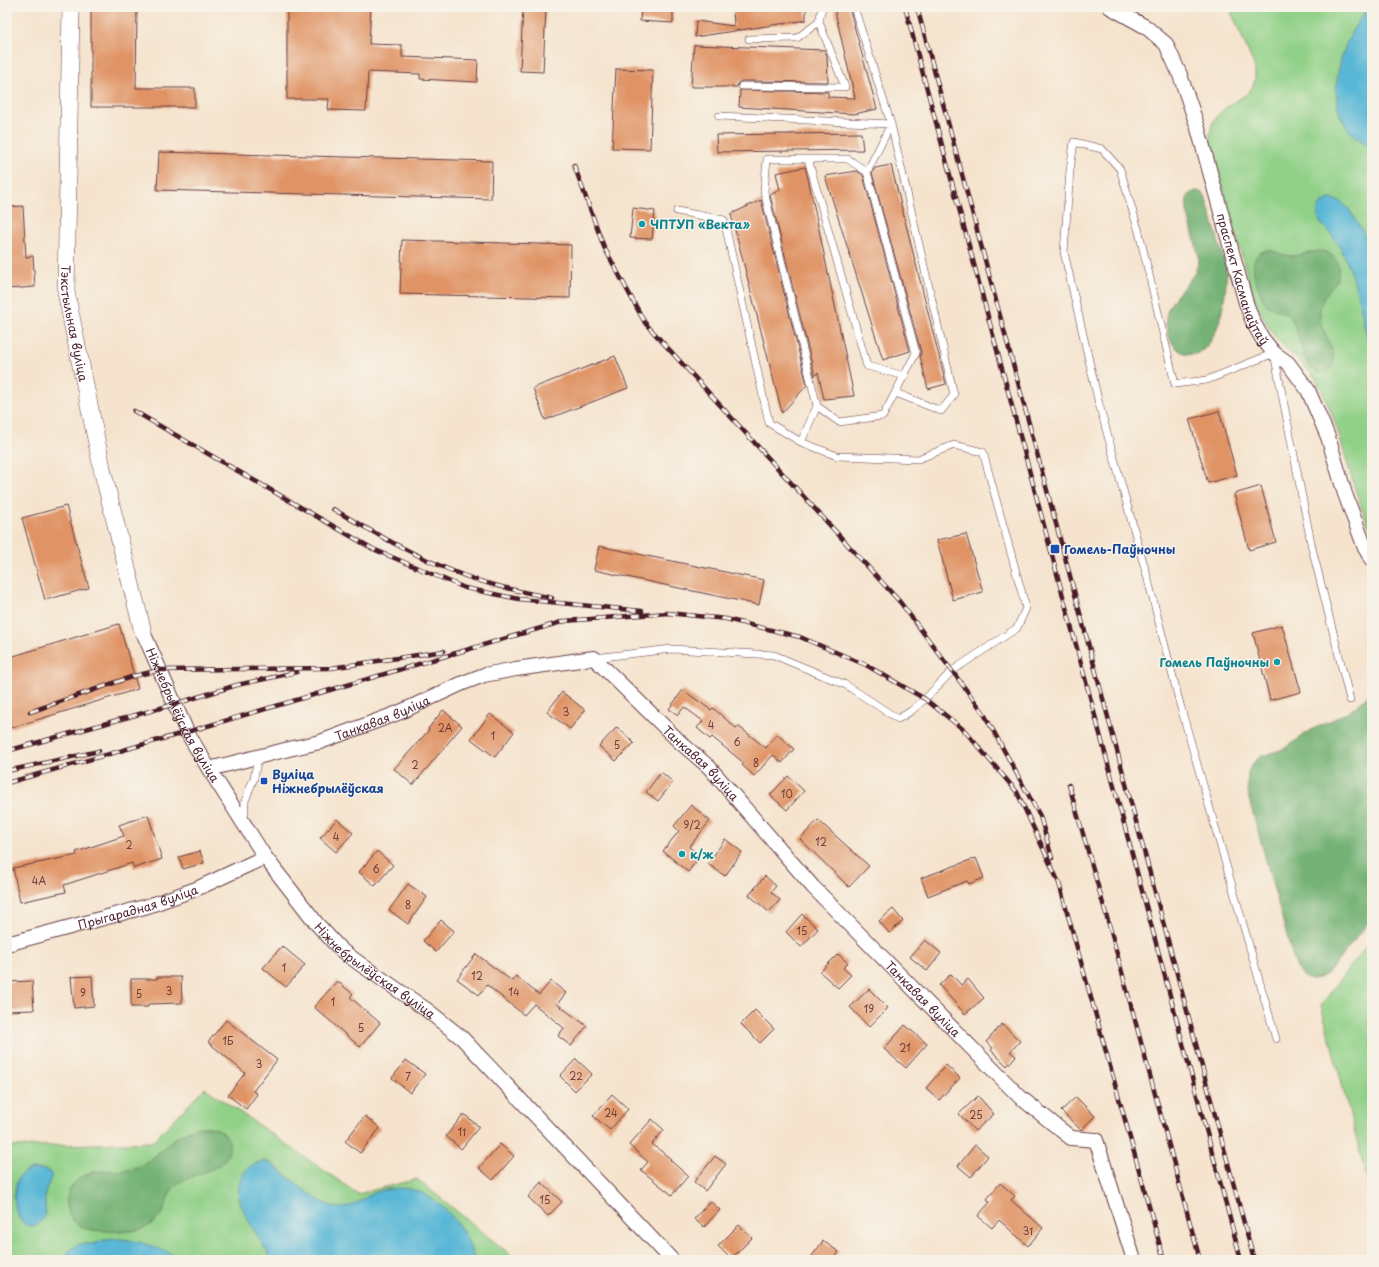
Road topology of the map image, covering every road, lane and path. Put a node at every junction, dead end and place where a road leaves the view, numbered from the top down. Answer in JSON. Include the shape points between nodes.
{"nodes":[{"id":1,"x":72,"y":7,"type":"edge"},
{"id":2,"x":822,"y":7,"type":"edge"},
{"id":3,"x":854,"y":7,"type":"edge"},
{"id":4,"x":1110,"y":7,"type":"edge"},
{"id":5,"x":819,"y":22,"type":"junction"},
{"id":6,"x":749,"y":39,"type":"dead end"},
{"id":7,"x":742,"y":86,"type":"dead end"},
{"id":8,"x":719,"y":116,"type":"dead end"},
{"id":9,"x":890,"y":124,"type":"junction"},
{"id":10,"x":808,"y":159,"type":"junction"},
{"id":11,"x":867,"y":172,"type":"junction"},
{"id":12,"x":677,"y":211,"type":"dead end"},
{"id":13,"x":1274,"y":353,"type":"junction"},
{"id":14,"x":904,"y":376,"type":"junction"},
{"id":15,"x":896,"y":393,"type":"junction"},
{"id":16,"x":817,"y":406,"type":"junction"},
{"id":17,"x":801,"y":442,"type":"junction"},
{"id":18,"x":1372,"y":560,"type":"edge"},
{"id":19,"x":143,"y":632,"type":"joint"},
{"id":20,"x":594,"y":658,"type":"junction"},
{"id":21,"x":1350,"y":700,"type":"dead end"},
{"id":22,"x":258,"y":757,"type":"junction"},
{"id":23,"x":209,"y":769,"type":"junction"},
{"id":24,"x":243,"y":824,"type":"junction"},
{"id":25,"x":265,"y":857,"type":"junction"},
{"id":26,"x":7,"y":944,"type":"edge"},
{"id":27,"x":1276,"y":1039,"type":"dead end"},
{"id":28,"x":672,"y":1260,"type":"edge"},
{"id":29,"x":1134,"y":1260,"type":"edge"}],
"edges":[{"from":1,"to":19,"type":"street","name":"Тэкстыльная вуліца","via":[[66,292],[103,473]]},
{"from":2,"to":5,"type":"lane"},
{"from":3,"to":9,"type":"lane"},
{"from":4,"to":13,"type":"street","name":"праспект Касманаўтаў","via":[[1146,27],[1166,44],[1197,125],[1246,303],[1253,322]]},
{"from":5,"to":6,"type":"lane","via":[[797,38]]},
{"from":5,"to":7,"type":"lane","via":[[844,87]]},
{"from":8,"to":9,"type":"lane"},
{"from":9,"to":11,"type":"lane"},
{"from":9,"to":15,"type":"lane","via":[[954,395],[941,411]]},
{"from":10,"to":11,"type":"lane","via":[[848,159]]},
{"from":10,"to":14,"type":"lane","via":[[867,366]]},
{"from":10,"to":16,"type":"lane","via":[[767,159],[764,191]]},
{"from":11,"to":14,"type":"lane","via":[[916,353]]},
{"from":12,"to":17,"type":"lane","via":[[724,220],[769,423]]},
{"from":13,"to":18,"type":"street","name":"праспект Касманаўтаў","via":[[1288,363],[1308,390],[1328,437],[1365,548]]},
{"from":13,"to":21,"type":"lane","via":[[1312,548]]},
{"from":13,"to":27,"type":"lane","via":[[1207,380],[1174,384],[1139,232],[1120,169],[1102,149],[1074,142],[1064,252],[1099,404]]},
{"from":14,"to":15,"type":"lane"},
{"from":15,"to":16,"type":"lane","via":[[883,416],[839,422]]},
{"from":16,"to":17,"type":"lane"},
{"from":17,"to":20,"type":"lane","via":[[837,456],[918,459],[954,445],[983,452],[1026,608],[1017,628],[952,671],[925,699],[898,719],[846,685],[774,655],[672,649]]},
{"from":19,"to":23,"type":"street","name":"Ніжнебрылёўская вуліца","via":[[187,732]]},
{"from":20,"to":22,"type":"street","name":"Танкавая вуліца","via":[[484,675],[333,738]]},
{"from":20,"to":29,"type":"street","name":"Танкавая вуліца","via":[[709,767],[813,887],[1020,1097],[1071,1138],[1096,1140]]},
{"from":22,"to":23,"type":"street","name":"Танкавая вуліца"},
{"from":22,"to":24,"type":"lane","via":[[254,778],[245,801]]},
{"from":23,"to":24,"type":"street","name":"Ніжнебрылёўская вуліца"},
{"from":24,"to":25,"type":"street","name":"Ніжнебрылёўская вуліца"},
{"from":25,"to":26,"type":"street","name":"Прыгарадная вуліца","via":[[196,889],[148,906]]},
{"from":25,"to":28,"type":"street","name":"Ніжнебрылёўская вуліца","via":[[317,924],[341,950],[427,1010],[462,1038]]}]}
